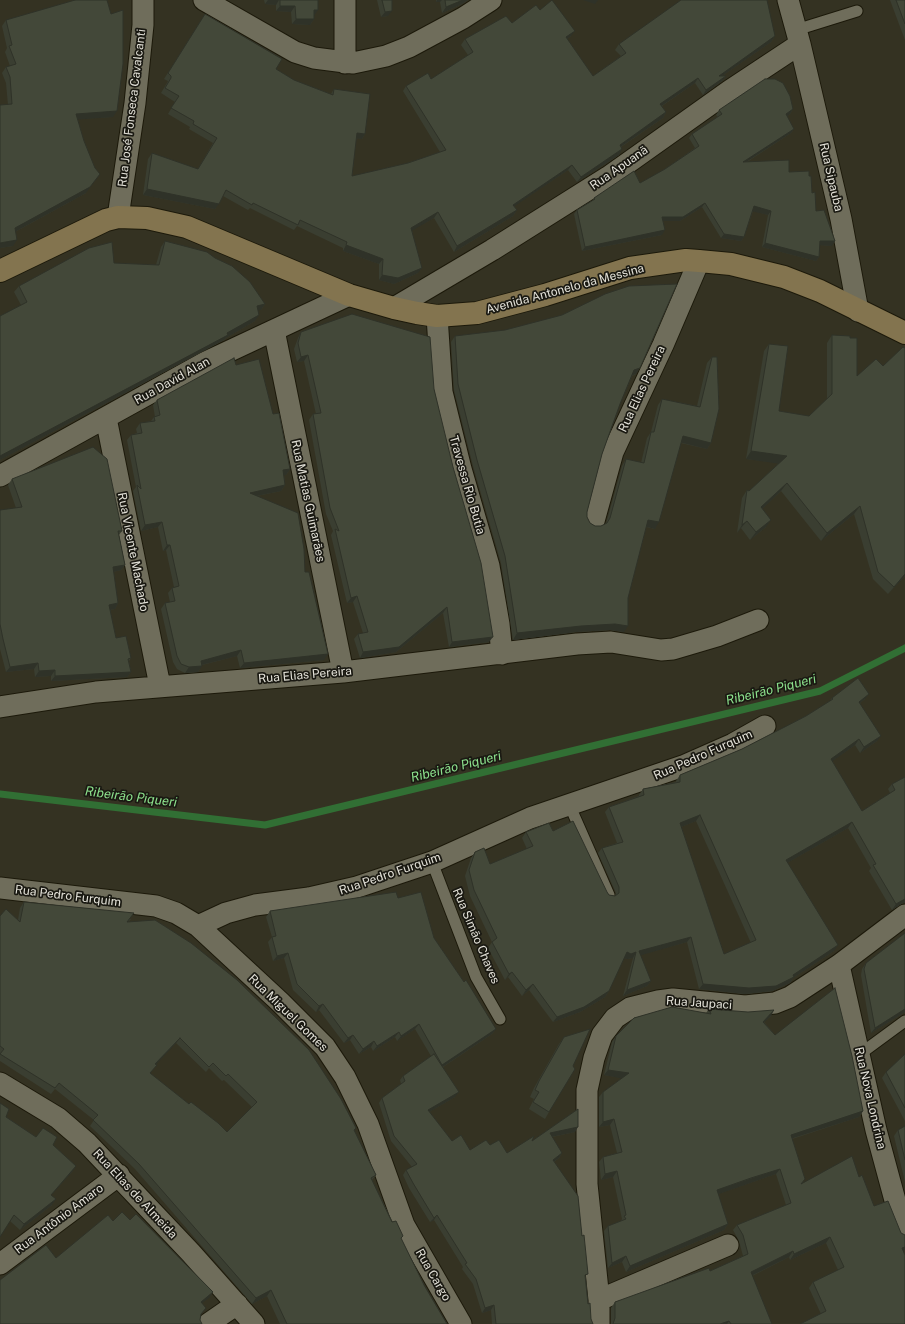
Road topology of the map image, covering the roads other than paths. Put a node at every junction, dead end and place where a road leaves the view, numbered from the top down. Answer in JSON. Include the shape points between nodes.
{"nodes":[{"id":1,"x":143,"y":0,"type":"edge"},
{"id":2,"x":204,"y":0,"type":"edge"},
{"id":3,"x":346,"y":0,"type":"edge"},
{"id":4,"x":491,"y":0,"type":"edge"},
{"id":5,"x":788,"y":0,"type":"edge"},
{"id":6,"x":857,"y":11,"type":"dead end"},
{"id":7,"x":798,"y":37,"type":"junction"},
{"id":8,"x":345,"y":62,"type":"junction"},
{"id":9,"x":118,"y":217,"type":"junction"},
{"id":10,"x":699,"y":261,"type":"junction"},
{"id":11,"x":0,"y":271,"type":"edge"},
{"id":12,"x":349,"y":295,"type":"junction"},
{"id":13,"x":394,"y":308,"type":"junction"},
{"id":14,"x":858,"y":310,"type":"junction"},
{"id":15,"x":437,"y":316,"type":"junction"},
{"id":16,"x":274,"y":330,"type":"junction"},
{"id":17,"x":905,"y":333,"type":"edge"},
{"id":18,"x":106,"y":418,"type":"junction"},
{"id":19,"x":0,"y":476,"type":"edge"},
{"id":20,"x":594,"y":521,"type":"dead end"},
{"id":21,"x":758,"y":620,"type":"dead end"},
{"id":22,"x":502,"y":654,"type":"junction"},
{"id":23,"x":343,"y":672,"type":"junction"},
{"id":24,"x":160,"y":686,"type":"junction"},
{"id":25,"x":0,"y":707,"type":"edge"},
{"id":26,"x":765,"y":726,"type":"dead end"},
{"id":27,"x":569,"y":804,"type":"junction"},
{"id":28,"x":432,"y":862,"type":"junction"},
{"id":29,"x":0,"y":888,"type":"edge"},
{"id":30,"x":608,"y":895,"type":"edge"},
{"id":31,"x":905,"y":915,"type":"edge"},
{"id":32,"x":198,"y":926,"type":"junction"},
{"id":33,"x":840,"y":966,"type":"junction"},
{"id":34,"x":500,"y":1019,"type":"dead end"},
{"id":35,"x":905,"y":1021,"type":"edge"},
{"id":36,"x":860,"y":1054,"type":"junction"},
{"id":37,"x":0,"y":1082,"type":"edge"},
{"id":38,"x":118,"y":1175,"type":"junction"},
{"id":39,"x":404,"y":1225,"type":"joint"},
{"id":40,"x":905,"y":1230,"type":"edge"},
{"id":41,"x":728,"y":1244,"type":"dead end"},
{"id":42,"x":0,"y":1264,"type":"edge"},
{"id":43,"x":599,"y":1300,"type":"junction"},
{"id":44,"x":238,"y":1304,"type":"junction"},
{"id":45,"x":208,"y":1324,"type":"edge"},
{"id":46,"x":254,"y":1324,"type":"edge"},
{"id":47,"x":461,"y":1324,"type":"edge"},
{"id":48,"x":599,"y":1324,"type":"edge"}],
"edges":[{"from":1,"to":9,"type":"street","name":"Rua José Fonseca Cavalcanti","via":[[135,103]]},
{"from":2,"to":8,"type":"street","via":[[295,52],[314,58]]},
{"from":3,"to":8,"type":"street"},
{"from":4,"to":8,"type":"street","via":[[409,47],[366,61]]},
{"from":5,"to":7,"type":"street"},
{"from":6,"to":7,"type":"lane"},
{"from":7,"to":13,"type":"street","name":"Rua Apuanã","via":[[729,91],[601,181]]},
{"from":7,"to":14,"type":"street","name":"Rua Sipauba","via":[[841,219]]},
{"from":9,"to":11,"type":"street","name":"Avenida Antonelo da Messina","via":[[106,220]]},
{"from":9,"to":12,"type":"street","name":"Avenida Antonelo da Messina","via":[[147,218],[186,227]]},
{"from":10,"to":14,"type":"street","name":"Avenida Antonelo da Messina","via":[[731,264],[784,277]]},
{"from":10,"to":15,"type":"street","name":"Avenida Antonelo da Messina","via":[[686,260],[630,268],[545,296],[477,313]]},
{"from":10,"to":20,"type":"street","name":"Rua Elias Pereira","via":[[613,452]]},
{"from":12,"to":13,"type":"street","name":"Avenida Antonelo da Messina"},
{"from":12,"to":16,"type":"street","name":"Rua David Alan"},
{"from":13,"to":15,"type":"street","name":"Avenida Antonelo da Messina"},
{"from":14,"to":17,"type":"street","name":"Avenida Antonelo da Messina"},
{"from":15,"to":22,"type":"street","name":"Travessa Rio Butia","via":[[442,392],[489,566]]},
{"from":16,"to":18,"type":"street","name":"Rua David Alan","via":[[206,362]]},
{"from":16,"to":23,"type":"street","name":"Rua Matias Guimarães"},
{"from":18,"to":19,"type":"street","name":"Rua David Alan"},
{"from":18,"to":24,"type":"street","name":"Rua Vicente Machado"},
{"from":21,"to":22,"type":"street","name":"Rua Elias Pereira","via":[[673,649],[661,650],[611,642]]},
{"from":22,"to":23,"type":"street","name":"Rua Elias Pereira"},
{"from":23,"to":24,"type":"street","name":"Rua Elias Pereira"},
{"from":24,"to":25,"type":"street","name":"Rua Elias Pereira","via":[[96,692]]},
{"from":26,"to":27,"type":"street","name":"Rua Pedro Furquim","via":[[733,744],[683,766]]},
{"from":27,"to":28,"type":"street","name":"Rua Pedro Furquim","via":[[530,818]]},
{"from":27,"to":30,"type":"lane"},
{"from":28,"to":32,"type":"street","name":"Rua Pedro Furquim","via":[[357,887],[226,913]]},
{"from":28,"to":34,"type":"lane","name":"Rua Simão Chaves","via":[[476,977]]},
{"from":29,"to":32,"type":"street","name":"Rua Pedro Furquim","via":[[156,906],[176,913]]},
{"from":31,"to":33,"type":"street","name":"Rua Jaupaci"},
{"from":32,"to":39,"type":"street","name":"Rua Miguel Gomes","via":[[325,1047],[345,1077],[368,1124]]},
{"from":33,"to":36,"type":"street","name":"Rua Nova Londrina"},
{"from":33,"to":43,"type":"street","name":"Rua Jaupaci","via":[[790,997],[775,1003],[745,1006],[673,999],[630,1008],[615,1018],[602,1035],[587,1090],[586,1123],[587,1184]]},
{"from":35,"to":36,"type":"lane"},
{"from":36,"to":40,"type":"street","name":"Rua Nova Londrina","via":[[876,1130]]},
{"from":37,"to":38,"type":"street","name":"Rua Elias de Almeida","via":[[58,1118]]},
{"from":38,"to":42,"type":"street","name":"Rua Antônio Amaro"},
{"from":38,"to":44,"type":"street","name":"Rua Elias de Almeida"},
{"from":39,"to":47,"type":"street","name":"Rua Cargo"},
{"from":41,"to":43,"type":"street"},
{"from":43,"to":48,"type":"street","name":"Rua Jaupaci"},
{"from":44,"to":45,"type":"street"},
{"from":44,"to":46,"type":"street","name":"Rua Elias de Almeida"}]}
